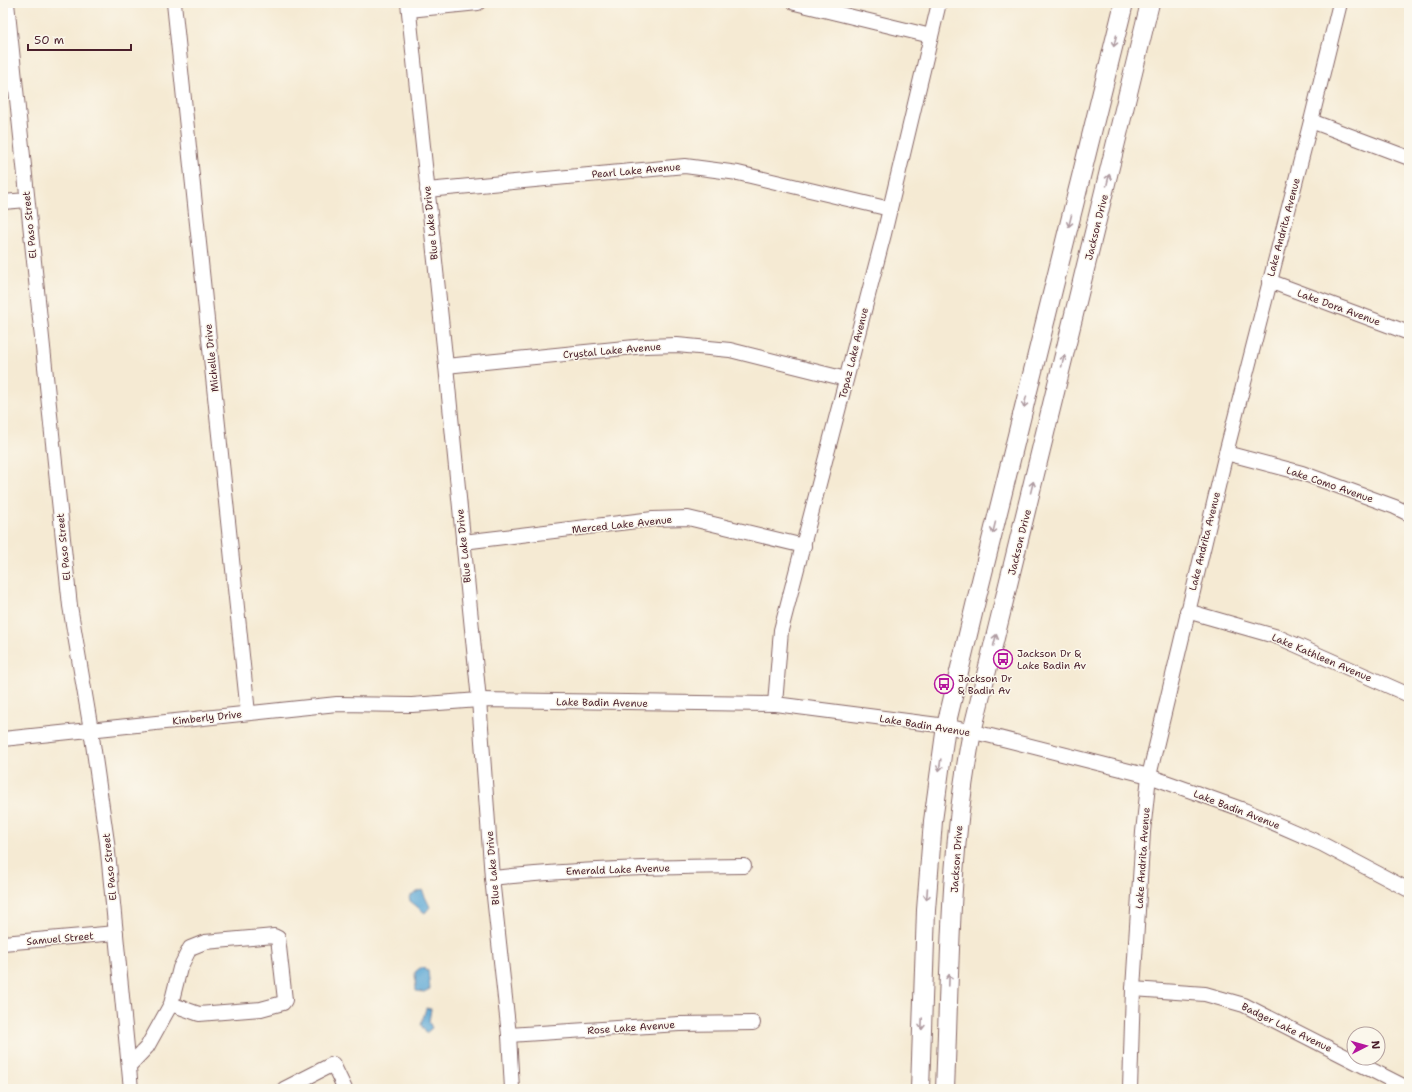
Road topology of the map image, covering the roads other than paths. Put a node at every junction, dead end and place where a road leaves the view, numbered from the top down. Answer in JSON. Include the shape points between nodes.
{"nodes":[{"id":1,"x":7,"y":3,"type":"edge"},
{"id":2,"x":174,"y":3,"type":"edge"},
{"id":3,"x":478,"y":3,"type":"edge"},
{"id":4,"x":795,"y":3,"type":"edge"},
{"id":5,"x":939,"y":3,"type":"edge"},
{"id":6,"x":1124,"y":3,"type":"edge"},
{"id":7,"x":1150,"y":3,"type":"edge"},
{"id":8,"x":1340,"y":3,"type":"edge"},
{"id":9,"x":408,"y":6,"type":"edge"},
{"id":10,"x":931,"y":36,"type":"junction"},
{"id":11,"x":1311,"y":121,"type":"junction"},
{"id":12,"x":1409,"y":158,"type":"edge"},
{"id":13,"x":427,"y":190,"type":"junction"},
{"id":14,"x":27,"y":200,"type":"junction"},
{"id":15,"x":3,"y":202,"type":"edge"},
{"id":16,"x":890,"y":209,"type":"junction"},
{"id":17,"x":1269,"y":281,"type":"junction"},
{"id":18,"x":1409,"y":333,"type":"edge"},
{"id":19,"x":446,"y":366,"type":"junction"},
{"id":20,"x":846,"y":379,"type":"junction"},
{"id":21,"x":1226,"y":453,"type":"junction"},
{"id":22,"x":1409,"y":514,"type":"edge"},
{"id":23,"x":463,"y":542,"type":"junction"},
{"id":24,"x":804,"y":546,"type":"junction"},
{"id":25,"x":1187,"y":611,"type":"junction"},
{"id":26,"x":1409,"y":695,"type":"edge"},
{"id":27,"x":479,"y":700,"type":"junction"},
{"id":28,"x":775,"y":704,"type":"junction"},
{"id":29,"x":412,"y":706,"type":"joint"},
{"id":30,"x":248,"y":713,"type":"junction"},
{"id":31,"x":946,"y":726,"type":"junction"},
{"id":32,"x":91,"y":730,"type":"junction"},
{"id":33,"x":972,"y":732,"type":"junction"},
{"id":34,"x":3,"y":739,"type":"edge"},
{"id":35,"x":1149,"y":776,"type":"junction"},
{"id":36,"x":744,"y":866,"type":"dead end"},
{"id":37,"x":492,"y":878,"type":"junction"},
{"id":38,"x":1409,"y":890,"type":"edge"},
{"id":39,"x":116,"y":933,"type":"junction"},
{"id":40,"x":3,"y":944,"type":"edge"},
{"id":41,"x":1133,"y":989,"type":"junction"},
{"id":42,"x":171,"y":1004,"type":"junction"},
{"id":43,"x":753,"y":1024,"type":"dead end"},
{"id":44,"x":509,"y":1035,"type":"junction"},
{"id":45,"x":129,"y":1066,"type":"junction"},
{"id":46,"x":131,"y":1089,"type":"edge"},
{"id":47,"x":284,"y":1089,"type":"edge"},
{"id":48,"x":345,"y":1089,"type":"edge"},
{"id":49,"x":512,"y":1089,"type":"edge"},
{"id":50,"x":920,"y":1089,"type":"edge"},
{"id":51,"x":946,"y":1089,"type":"edge"},
{"id":52,"x":1130,"y":1089,"type":"edge"},
{"id":53,"x":1409,"y":1089,"type":"edge"}],
"edges":[{"from":1,"to":14,"type":"street","name":"El Paso Street"},
{"from":2,"to":30,"type":"street","name":"Michelle Drive"},
{"from":3,"to":9,"type":"street"},
{"from":4,"to":10,"type":"street"},
{"from":5,"to":10,"type":"street","name":"Topaz Lake Avenue"},
{"from":6,"to":31,"type":"main road","one_way":true},
{"from":33,"to":7,"type":"main road","name":"Jackson Drive","one_way":true},
{"from":8,"to":11,"type":"street","name":"Lake Andrita Avenue"},
{"from":9,"to":13,"type":"street","name":"Blue Lake Drive"},
{"from":10,"to":16,"type":"street","name":"Topaz Lake Avenue"},
{"from":11,"to":12,"type":"street"},
{"from":11,"to":17,"type":"street","name":"Lake Andrita Avenue"},
{"from":13,"to":16,"type":"street","name":"Pearl Lake Avenue","via":[[685,166],[738,173]]},
{"from":13,"to":19,"type":"street","name":"Blue Lake Drive"},
{"from":14,"to":15,"type":"street"},
{"from":14,"to":32,"type":"street","name":"El Paso Street","via":[[70,606]]},
{"from":16,"to":20,"type":"street","name":"Topaz Lake Avenue"},
{"from":17,"to":18,"type":"street","name":"Lake Dora Avenue"},
{"from":17,"to":21,"type":"street","name":"Lake Andrita Avenue"},
{"from":19,"to":20,"type":"street","name":"Crystal Lake Avenue","via":[[676,345],[730,350]]},
{"from":19,"to":23,"type":"street","name":"Blue Lake Drive"},
{"from":20,"to":24,"type":"street","name":"Topaz Lake Avenue"},
{"from":21,"to":22,"type":"street","name":"Lake Como Avenue","via":[[1302,473]]},
{"from":21,"to":25,"type":"street","name":"Lake Andrita Avenue"},
{"from":23,"to":24,"type":"street","name":"Merced Lake Avenue","via":[[653,519],[688,518]]},
{"from":23,"to":27,"type":"street","name":"Blue Lake Drive"},
{"from":24,"to":28,"type":"street","name":"Topaz Lake Avenue","via":[[781,630]]},
{"from":25,"to":26,"type":"street","name":"Lake Kathleen Avenue","via":[[1278,637]]},
{"from":25,"to":35,"type":"street","name":"Lake Andrita Avenue"},
{"from":27,"to":28,"type":"street","name":"Lake Badin Avenue"},
{"from":27,"to":29,"type":"street","name":"Lake Badin Avenue"},
{"from":27,"to":37,"type":"street","name":"Blue Lake Drive"},
{"from":28,"to":31,"type":"street","name":"Lake Badin Avenue"},
{"from":29,"to":30,"type":"street","name":"Kimberly Drive","via":[[337,704]]},
{"from":30,"to":32,"type":"street","name":"Kimberly Drive"},
{"from":31,"to":33,"type":"street","name":"Lake Badin Avenue"},
{"from":31,"to":50,"type":"main road","one_way":true,"via":[[933,821],[926,910]]},
{"from":32,"to":34,"type":"street","name":"Kimberly Drive"},
{"from":32,"to":39,"type":"street","name":"El Paso Street","via":[[107,842]]},
{"from":33,"to":35,"type":"street","name":"Lake Badin Avenue"},
{"from":51,"to":33,"type":"main road","name":"Jackson Drive","one_way":true,"via":[[954,865]]},
{"from":35,"to":38,"type":"street","name":"Lake Badin Avenue","via":[[1280,825]]},
{"from":35,"to":41,"type":"street","name":"Lake Andrita Avenue"},
{"from":36,"to":37,"type":"street","name":"Emerald Lake Avenue","via":[[560,872]]},
{"from":37,"to":44,"type":"street","name":"Blue Lake Drive"},
{"from":39,"to":40,"type":"street","name":"Samuel Street"},
{"from":39,"to":45,"type":"street","name":"El Paso Street"},
{"from":41,"to":52,"type":"street","name":"Lake Andrita Avenue"},
{"from":41,"to":53,"type":"street","name":"Badger Lake Avenue","via":[[1205,994],[1244,1005]]},
{"from":42,"to":42,"type":"street","via":[[180,968],[190,948],[205,942],[274,936],[278,938],[283,1003],[261,1009],[199,1014]]},
{"from":42,"to":45,"type":"street","via":[[147,1047]]},
{"from":43,"to":44,"type":"street","name":"Rose Lake Avenue","via":[[679,1024]]},
{"from":44,"to":49,"type":"street","name":"Blue Lake Drive"},
{"from":45,"to":46,"type":"street","name":"El Paso Street"},
{"from":47,"to":48,"type":"street","via":[[333,1064]]}]}
